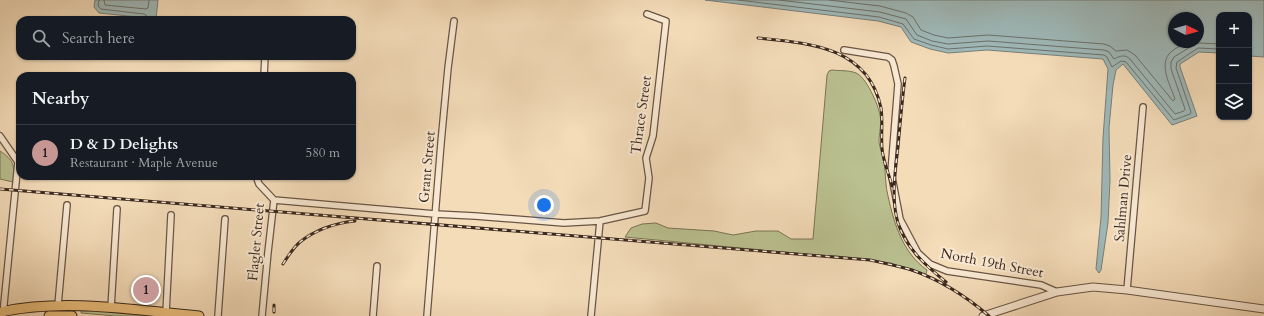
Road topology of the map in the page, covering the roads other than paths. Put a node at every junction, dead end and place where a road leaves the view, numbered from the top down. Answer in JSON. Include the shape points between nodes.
{"nodes":[{"id":1,"x":647,"y":14,"type":"dead end"},
{"id":2,"x":454,"y":21,"type":"dead end"},
{"id":3,"x":844,"y":50,"type":"dead end"},
{"id":4,"x":266,"y":60,"type":"edge"},
{"id":5,"x":264,"y":72,"type":"edge"},
{"id":6,"x":1143,"y":107,"type":"dead end"},
{"id":7,"x":0,"y":136,"type":"edge"},
{"id":8,"x":16,"y":159,"type":"edge"},
{"id":9,"x":16,"y":180,"type":"edge"},
{"id":10,"x":258,"y":180,"type":"edge"},
{"id":11,"x":274,"y":200,"type":"junction"},
{"id":12,"x":67,"y":205,"type":"dead end"},
{"id":13,"x":117,"y":209,"type":"dead end"},
{"id":14,"x":171,"y":214,"type":"dead end"},
{"id":15,"x":435,"y":214,"type":"junction"},
{"id":16,"x":225,"y":219,"type":"dead end"},
{"id":17,"x":600,"y":221,"type":"junction"},
{"id":18,"x":377,"y":266,"type":"dead end"},
{"id":19,"x":1128,"y":290,"type":"junction"},
{"id":20,"x":1057,"y":292,"type":"junction"},
{"id":21,"x":58,"y":305,"type":"junction"},
{"id":22,"x":111,"y":308,"type":"junction"},
{"id":23,"x":1264,"y":309,"type":"edge"},
{"id":24,"x":2,"y":313,"type":"edge"},
{"id":25,"x":166,"y":313,"type":"junction"},
{"id":26,"x":49,"y":316,"type":"edge"},
{"id":27,"x":57,"y":316,"type":"edge"},
{"id":28,"x":72,"y":316,"type":"edge"},
{"id":29,"x":199,"y":316,"type":"edge"},
{"id":30,"x":218,"y":316,"type":"edge"},
{"id":31,"x":262,"y":316,"type":"edge"},
{"id":32,"x":372,"y":316,"type":"edge"},
{"id":33,"x":427,"y":316,"type":"edge"},
{"id":34,"x":591,"y":316,"type":"edge"},
{"id":35,"x":983,"y":316,"type":"edge"}],
"edges":[{"from":1,"to":17,"type":"street","name":"Thrace Street","via":[[666,21],[653,136],[646,158],[649,178],[645,211]]},
{"from":2,"to":15,"type":"street","name":"Grant Street"},
{"from":3,"to":20,"type":"street","name":"North 19th Street","via":[[888,57],[892,60],[898,84],[891,172],[900,219],[918,253],[930,264],[947,271],[1041,284]]},
{"from":4,"to":5,"type":"street"},
{"from":6,"to":19,"type":"street","name":"Sahlman Drive"},
{"from":7,"to":8,"type":"street"},
{"from":9,"to":24,"type":"street"},
{"from":10,"to":11,"type":"street","name":"Flagler Street"},
{"from":11,"to":15,"type":"street"},
{"from":11,"to":31,"type":"street","name":"Flagler Street"},
{"from":12,"to":21,"type":"street"},
{"from":13,"to":22,"type":"street"},
{"from":14,"to":25,"type":"street"},
{"from":15,"to":17,"type":"street","via":[[564,223]]},
{"from":15,"to":33,"type":"street","name":"Grant Street"},
{"from":16,"to":30,"type":"street"},
{"from":17,"to":34,"type":"street"},
{"from":18,"to":32,"type":"street"},
{"from":19,"to":20,"type":"street","name":"North 19th Street","via":[[1093,287]]},
{"from":19,"to":23,"type":"street","name":"North 19th Street"},
{"from":20,"to":35,"type":"street"},
{"from":21,"to":22,"type":"main road"},
{"from":21,"to":24,"type":"main road"},
{"from":22,"to":25,"type":"main road"},
{"from":25,"to":29,"type":"main road"},
{"from":26,"to":27,"type":"main road"},
{"from":27,"to":28,"type":"main road"}]}
